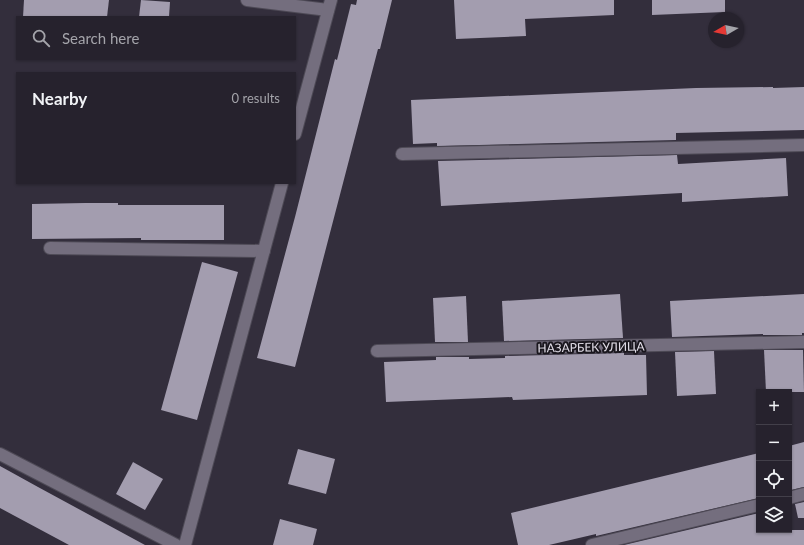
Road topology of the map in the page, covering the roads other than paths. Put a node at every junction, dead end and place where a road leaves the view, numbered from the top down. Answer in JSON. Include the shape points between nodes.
{"nodes":[{"id":1,"x":247,"y":0,"type":"edge"},
{"id":2,"x":330,"y":5,"type":"edge"},
{"id":3,"x":296,"y":130,"type":"edge"},
{"id":4,"x":804,"y":145,"type":"edge"},
{"id":5,"x":402,"y":154,"type":"dead end"},
{"id":6,"x":282,"y":184,"type":"edge"},
{"id":7,"x":50,"y":248,"type":"dead end"},
{"id":8,"x":264,"y":251,"type":"junction"},
{"id":9,"x":804,"y":342,"type":"edge"},
{"id":10,"x":377,"y":351,"type":"dead end"},
{"id":11,"x":0,"y":454,"type":"edge"},
{"id":12,"x":804,"y":494,"type":"edge"},
{"id":13,"x":792,"y":497,"type":"edge"},
{"id":14,"x":756,"y":506,"type":"edge"},
{"id":15,"x":176,"y":545,"type":"edge"},
{"id":16,"x":185,"y":545,"type":"edge"},
{"id":17,"x":592,"y":545,"type":"edge"}],
"edges":[{"from":1,"to":2,"type":"street"},
{"from":2,"to":3,"type":"street"},
{"from":4,"to":5,"type":"street"},
{"from":6,"to":8,"type":"street"},
{"from":7,"to":8,"type":"street"},
{"from":8,"to":16,"type":"street"},
{"from":9,"to":10,"type":"street","name":"НАЗАРБЕК УЛИЦА"},
{"from":11,"to":15,"type":"street"},
{"from":12,"to":13,"type":"street"},
{"from":14,"to":17,"type":"street"}]}
